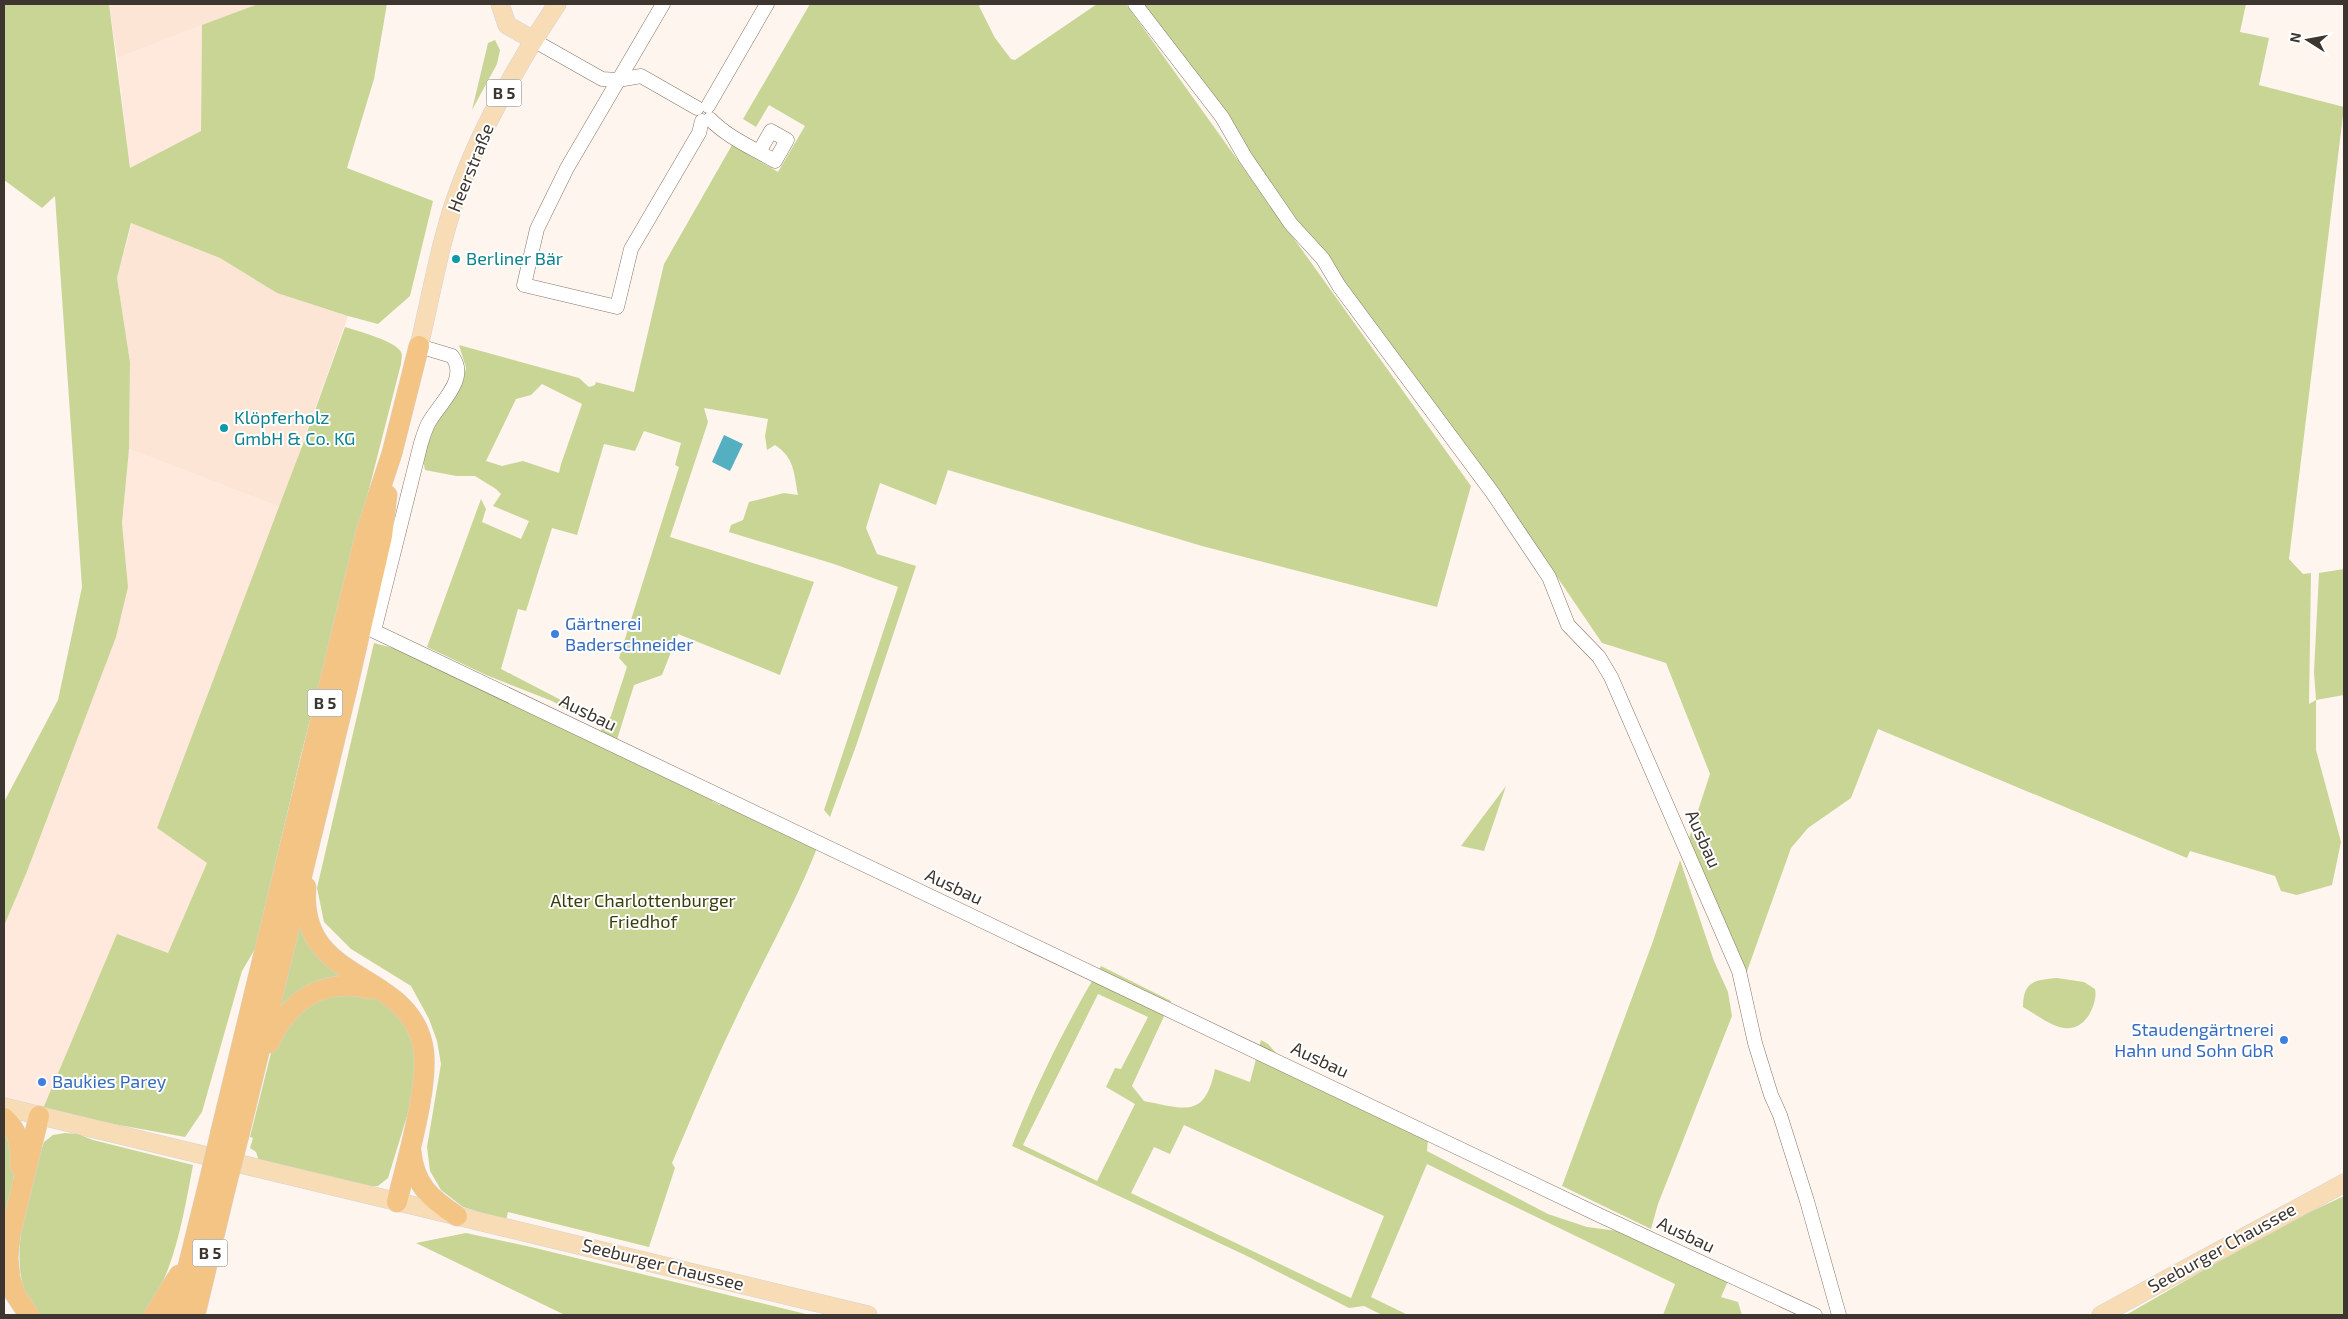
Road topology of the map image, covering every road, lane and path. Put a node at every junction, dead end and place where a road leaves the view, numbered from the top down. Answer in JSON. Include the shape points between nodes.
{"nodes":[{"id":1,"x":500,"y":4,"type":"edge"},
{"id":2,"x":557,"y":4,"type":"edge"},
{"id":3,"x":663,"y":4,"type":"edge"},
{"id":4,"x":767,"y":4,"type":"edge"},
{"id":5,"x":1135,"y":4,"type":"edge"},
{"id":6,"x":533,"y":40,"type":"junction"},
{"id":7,"x":618,"y":80,"type":"junction"},
{"id":8,"x":704,"y":114,"type":"junction"},
{"id":9,"x":759,"y":152,"type":"dead end"},
{"id":10,"x":419,"y":346,"type":"junction"},
{"id":11,"x":392,"y":453,"type":"junction"},
{"id":12,"x":314,"y":823,"type":"junction"},
{"id":13,"x":382,"y":992,"type":"junction"},
{"id":14,"x":247,"y":1096,"type":"junction"},
{"id":15,"x":4,"y":1107,"type":"edge"},
{"id":16,"x":38,"y":1116,"type":"junction"},
{"id":17,"x":4,"y":1118,"type":"edge"},
{"id":18,"x":230,"y":1133,"type":"junction"},
{"id":19,"x":411,"y":1139,"type":"junction"},
{"id":20,"x":2344,"y":1182,"type":"edge"},
{"id":21,"x":216,"y":1188,"type":"junction"},
{"id":22,"x":18,"y":1200,"type":"junction"},
{"id":23,"x":397,"y":1202,"type":"junction"},
{"id":24,"x":457,"y":1216,"type":"junction"},
{"id":25,"x":192,"y":1249,"type":"junction"},
{"id":26,"x":29,"y":1315,"type":"edge"},
{"id":27,"x":154,"y":1315,"type":"edge"},
{"id":28,"x":176,"y":1315,"type":"edge"},
{"id":29,"x":195,"y":1315,"type":"edge"},
{"id":30,"x":868,"y":1315,"type":"edge"},
{"id":31,"x":1815,"y":1315,"type":"edge"},
{"id":32,"x":1839,"y":1315,"type":"edge"},
{"id":33,"x":2101,"y":1315,"type":"edge"}],
"edges":[{"from":1,"to":6,"type":"main road","via":[[507,25]]},
{"from":2,"to":6,"type":"main road","name":"Heerstraße","number":"B 5"},
{"from":3,"to":7,"type":"street"},
{"from":4,"to":8,"type":"street"},
{"from":5,"to":32,"type":"street","name":"Ausbau","via":[[1222,117],[1291,224],[1322,259],[1492,492],[1549,577],[1568,625],[1599,657],[1611,677],[1739,971],[1755,1042],[1807,1201]]},
{"from":6,"to":7,"type":"street","via":[[602,79]]},
{"from":6,"to":10,"type":"main road","name":"Heerstraße","number":"B 5","via":[[483,132],[461,184]]},
{"from":7,"to":8,"type":"street","via":[[641,76]]},
{"from":7,"to":8,"type":"street","via":[[566,168],[537,230],[524,284],[617,307],[631,249],[698,133]]},
{"from":8,"to":9,"type":"street","via":[[722,130]]},
{"from":10,"to":11,"type":"highway","number":"B 5"},
{"from":10,"to":31,"type":"street","name":"Ausbau","via":[[452,356],[458,376],[428,424],[421,443],[374,631]]},
{"from":11,"to":12,"type":"highway","number":"B 5","via":[[382,536]]},
{"from":11,"to":18,"type":"highway","number":"B 5","via":[[366,532]]},
{"from":12,"to":13,"type":"highway","via":[[305,898],[312,931],[331,958]]},
{"from":12,"to":14,"type":"highway","number":"B 5"},
{"from":13,"to":14,"type":"highway","via":[[350,986],[328,987],[291,1007],[272,1034]]},
{"from":13,"to":19,"type":"highway","via":[[402,1007],[415,1025],[422,1044],[423,1078]]},
{"from":14,"to":18,"type":"highway","number":"B 5"},
{"from":15,"to":16,"type":"main road","name":"Seeburger Chaussee"},
{"from":16,"to":22,"type":"highway"},
{"from":16,"to":23,"type":"main road","name":"Seeburger Chaussee"},
{"from":17,"to":22,"type":"highway","via":[[12,1125],[20,1144]]},
{"from":18,"to":21,"type":"highway","number":"B 5","bridge":true},
{"from":19,"to":23,"type":"highway"},
{"from":19,"to":24,"type":"highway","via":[[412,1163],[420,1182],[434,1201]]},
{"from":20,"to":33,"type":"main road","name":"Seeburger Chaussee"},
{"from":21,"to":25,"type":"highway","number":"B 5"},
{"from":21,"to":29,"type":"highway","number":"B 5"},
{"from":22,"to":26,"type":"highway","via":[[8,1258],[15,1294]]},
{"from":23,"to":24,"type":"main road","name":"Seeburger Chaussee"},
{"from":24,"to":30,"type":"main road","name":"Seeburger Chaussee"},
{"from":25,"to":27,"type":"highway","via":[[176,1283]]},
{"from":25,"to":28,"type":"highway","number":"B 5"}]}
